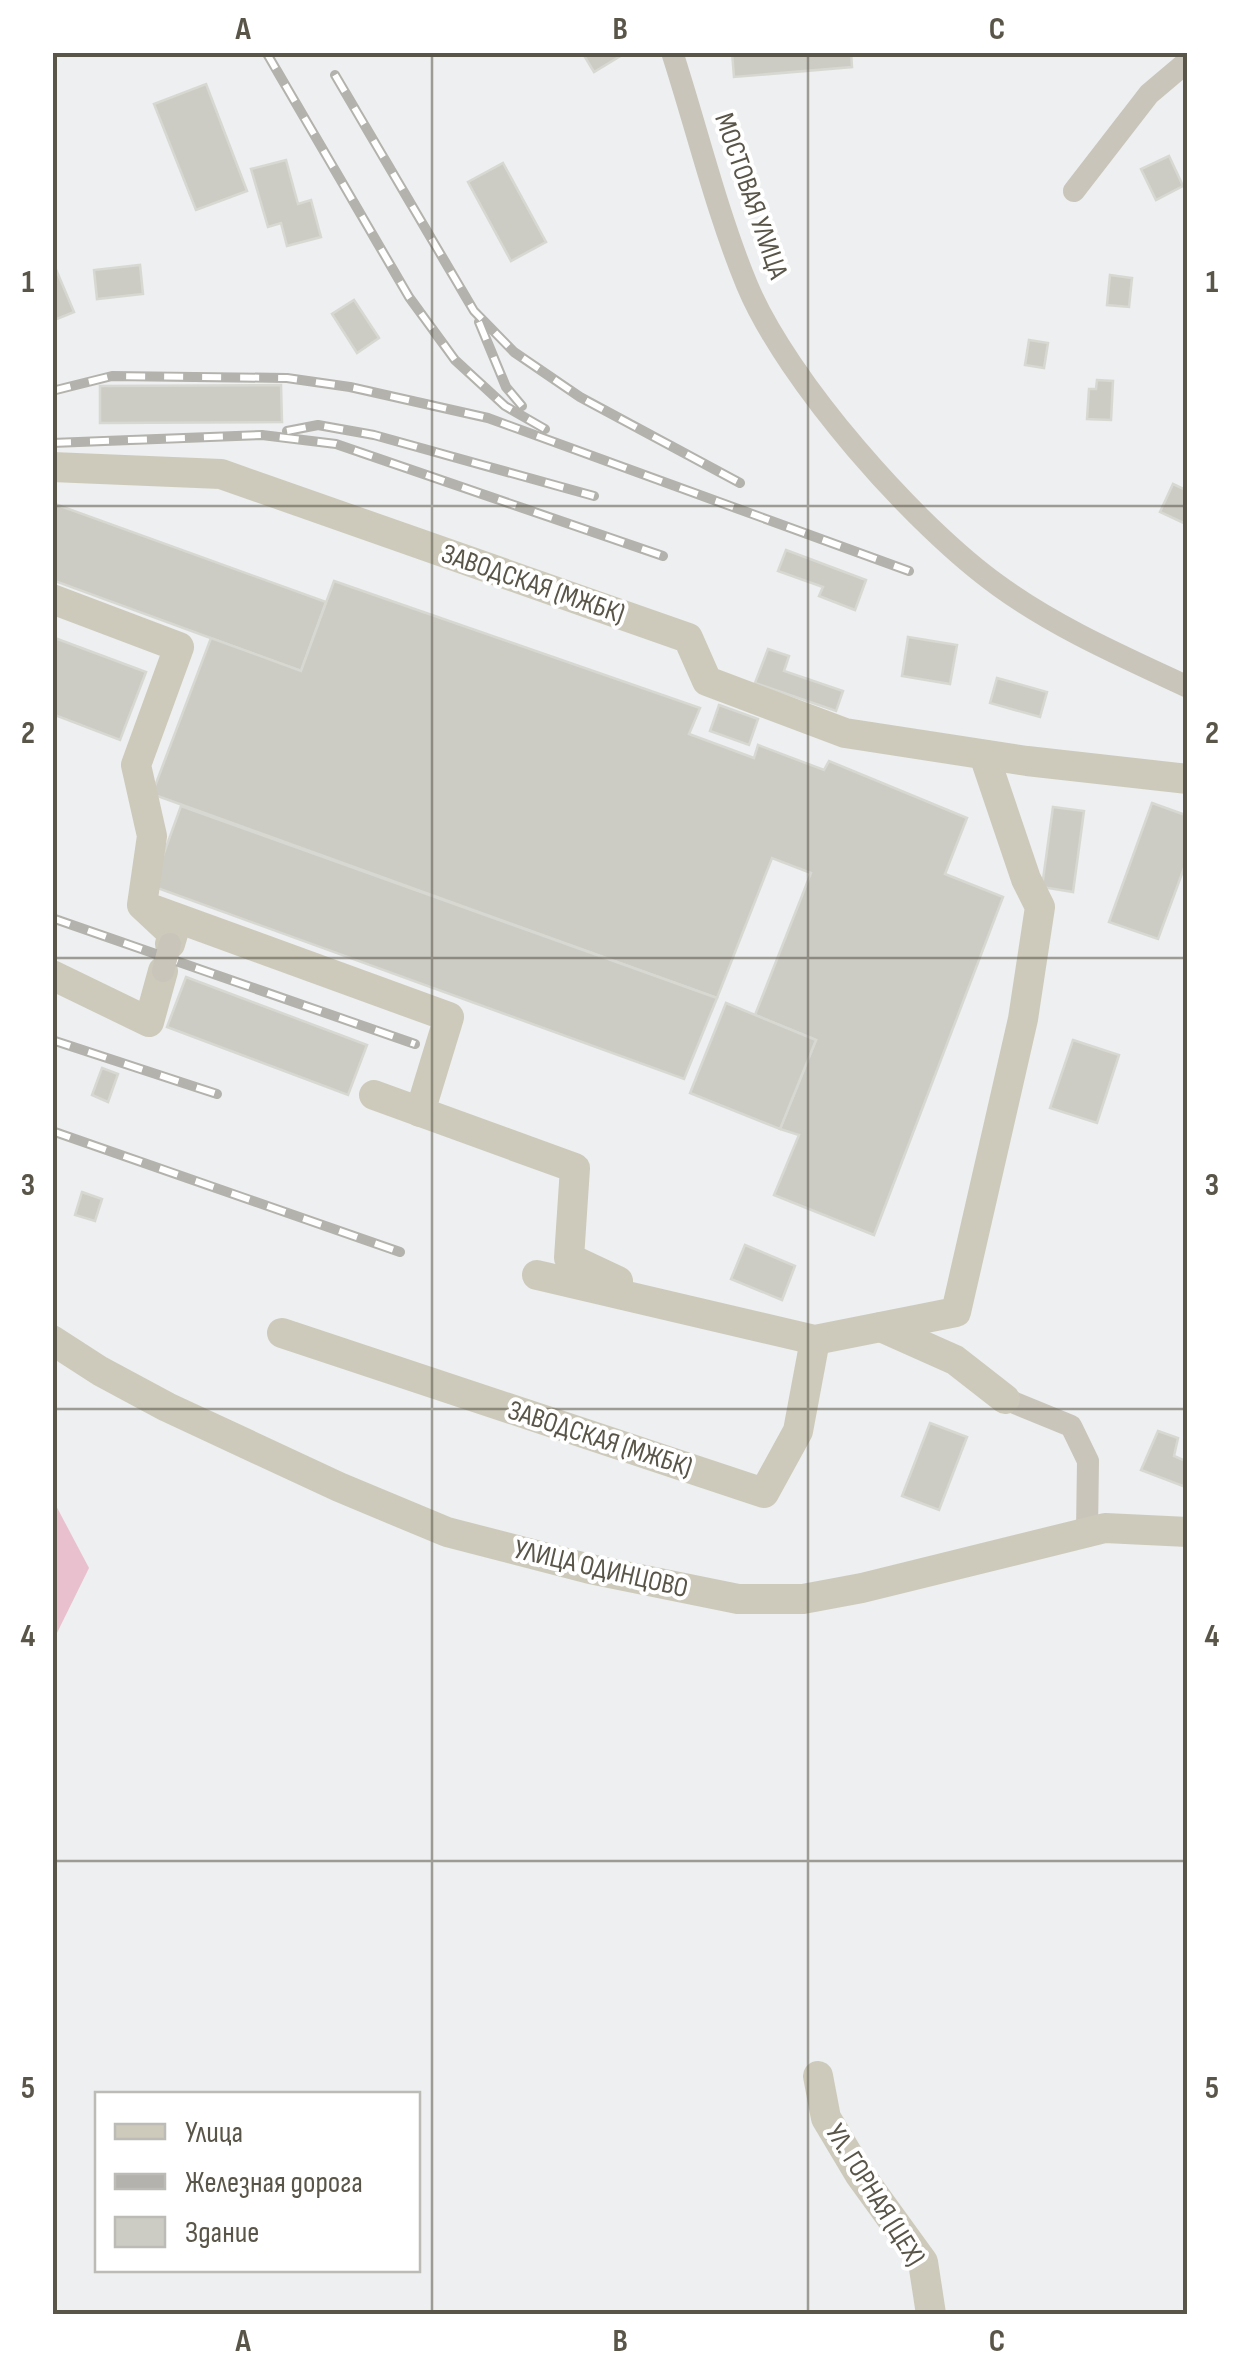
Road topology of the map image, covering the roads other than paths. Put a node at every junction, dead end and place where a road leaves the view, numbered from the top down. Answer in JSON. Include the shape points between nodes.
{"nodes":[{"id":1,"x":672,"y":52,"type":"edge"},
{"id":2,"x":1188,"y":60,"type":"edge"},
{"id":3,"x":1074,"y":191,"type":"dead end"},
{"id":4,"x":52,"y":467,"type":"edge"},
{"id":5,"x":52,"y":599,"type":"edge"},
{"id":6,"x":1188,"y":687,"type":"edge"},
{"id":7,"x":984,"y":754,"type":"junction"},
{"id":8,"x":1188,"y":779,"type":"edge"},
{"id":9,"x":142,"y":905,"type":"junction"},
{"id":10,"x":52,"y":975,"type":"edge"},
{"id":11,"x":374,"y":1095,"type":"dead end"},
{"id":12,"x":420,"y":1112,"type":"junction"},
{"id":13,"x":536,"y":1275,"type":"dead end"},
{"id":14,"x":676,"y":1308,"type":"junction"},
{"id":15,"x":880,"y":1327,"type":"junction"},
{"id":16,"x":282,"y":1334,"type":"dead end"},
{"id":17,"x":52,"y":1340,"type":"edge"},
{"id":18,"x":815,"y":1340,"type":"junction"},
{"id":19,"x":1005,"y":1399,"type":"joint"},
{"id":20,"x":1087,"y":1532,"type":"junction"},
{"id":21,"x":1188,"y":1532,"type":"edge"},
{"id":22,"x":818,"y":2076,"type":"dead end"},
{"id":23,"x":932,"y":2314,"type":"edge"}],
"edges":[{"from":1,"to":6,"type":"street","name":"МОСТОВАЯ УЛИЦА","via":[[747,286],[816,398],[911,506],[999,586],[1085,638]]},
{"from":2,"to":3,"type":"street","via":[[1149,94]]},
{"from":4,"to":7,"type":"street","name":"ЗАВОДСКАЯ (МЖБК)","via":[[221,474],[688,638],[707,681],[845,733]]},
{"from":5,"to":9,"type":"street","via":[[179,647],[136,764],[152,836]]},
{"from":7,"to":8,"type":"street","name":"ЗАВОДСКАЯ (МЖБК)"},
{"from":7,"to":15,"type":"street","via":[[1040,907],[1023,1019],[956,1312]]},
{"from":9,"to":10,"type":"street","via":[[173,934],[149,1022]]},
{"from":9,"to":12,"type":"street","via":[[449,1016]]},
{"from":11,"to":12,"type":"street"},
{"from":12,"to":14,"type":"street","via":[[575,1168],[569,1258]]},
{"from":13,"to":14,"type":"street"},
{"from":14,"to":18,"type":"street"},
{"from":15,"to":18,"type":"street"},
{"from":15,"to":19,"type":"street","via":[[955,1360]]},
{"from":16,"to":18,"type":"street","name":"ЗАВОДСКАЯ (МЖБК)","via":[[764,1493],[798,1431]]},
{"from":17,"to":20,"type":"street","name":"УЛИЦА ОДИНЦОВО","via":[[168,1408],[447,1532],[738,1599],[802,1599],[862,1588]]},
{"from":19,"to":20,"type":"street","via":[[1071,1426],[1088,1460]]},
{"from":20,"to":21,"type":"street","name":"УЛИЦА ОДИНЦОВО"},
{"from":22,"to":23,"type":"street","name":"УЛ. ГОРНАЯ (ЦЕХ)","via":[[826,2118],[922,2262]]}]}
